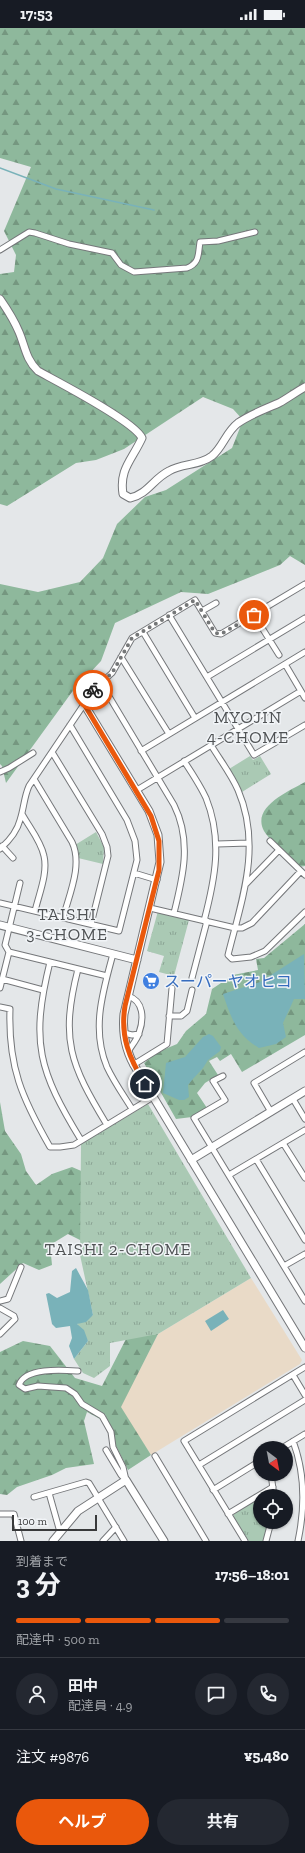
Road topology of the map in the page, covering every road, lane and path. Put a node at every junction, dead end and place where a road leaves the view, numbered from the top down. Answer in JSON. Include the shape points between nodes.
{"nodes":[{"id":1,"x":255,"y":232,"type":"dead end"},
{"id":2,"x":0,"y":250,"type":"edge"},
{"id":3,"x":0,"y":299,"type":"edge"},
{"id":4,"x":305,"y":387,"type":"edge"},
{"id":5,"x":305,"y":584,"type":"edge"},
{"id":6,"x":216,"y":603,"type":"dead end"},
{"id":7,"x":202,"y":611,"type":"junction"},
{"id":8,"x":254,"y":615,"type":"junction"},
{"id":9,"x":169,"y":616,"type":"junction"},
{"id":10,"x":305,"y":618,"type":"edge"},
{"id":11,"x":143,"y":632,"type":"junction"},
{"id":12,"x":270,"y":639,"type":"junction"},
{"id":13,"x":305,"y":652,"type":"edge"},
{"id":14,"x":279,"y":655,"type":"dead end"},
{"id":15,"x":121,"y":657,"type":"junction"},
{"id":16,"x":285,"y":664,"type":"junction"},
{"id":17,"x":207,"y":677,"type":"junction"},
{"id":18,"x":101,"y":683,"type":"junction"},
{"id":19,"x":301,"y":691,"type":"junction"},
{"id":20,"x":305,"y":698,"type":"edge"},
{"id":21,"x":222,"y":702,"type":"junction"},
{"id":22,"x":84,"y":704,"type":"junction"},
{"id":23,"x":195,"y":718,"type":"junction"},
{"id":24,"x":70,"y":725,"type":"junction"},
{"id":25,"x":305,"y":725,"type":"edge"},
{"id":26,"x":238,"y":729,"type":"junction"},
{"id":27,"x":169,"y":734,"type":"junction"},
{"id":28,"x":212,"y":745,"type":"junction"},
{"id":29,"x":142,"y":751,"type":"junction"},
{"id":30,"x":52,"y":752,"type":"junction"},
{"id":31,"x":33,"y":753,"type":"dead end"},
{"id":32,"x":184,"y":761,"type":"junction"},
{"id":33,"x":0,"y":772,"type":"edge"},
{"id":34,"x":158,"y":778,"type":"junction"},
{"id":35,"x":34,"y":779,"type":"junction"},
{"id":36,"x":137,"y":790,"type":"junction"},
{"id":37,"x":22,"y":814,"type":"junction"},
{"id":38,"x":270,"y":841,"type":"dead end"},
{"id":39,"x":249,"y":843,"type":"junction"},
{"id":40,"x":217,"y":844,"type":"junction"},
{"id":41,"x":1,"y":848,"type":"edge"},
{"id":42,"x":279,"y":850,"type":"junction"},
{"id":43,"x":13,"y":858,"type":"dead end"},
{"id":44,"x":134,"y":873,"type":"junction"},
{"id":45,"x":303,"y":873,"type":"edge"},
{"id":46,"x":157,"y":880,"type":"junction"},
{"id":47,"x":20,"y":883,"type":"dead end"},
{"id":48,"x":246,"y":884,"type":"junction"},
{"id":49,"x":0,"y":902,"type":"edge"},
{"id":50,"x":15,"y":906,"type":"junction"},
{"id":51,"x":150,"y":908,"type":"junction"},
{"id":52,"x":35,"y":911,"type":"junction"},
{"id":53,"x":305,"y":912,"type":"edge"},
{"id":54,"x":174,"y":914,"type":"junction"},
{"id":55,"x":63,"y":918,"type":"junction"},
{"id":56,"x":206,"y":921,"type":"junction"},
{"id":57,"x":91,"y":924,"type":"junction"},
{"id":58,"x":0,"y":925,"type":"edge"},
{"id":59,"x":10,"y":927,"type":"junction"},
{"id":60,"x":235,"y":928,"type":"junction"},
{"id":61,"x":9,"y":952,"type":"junction"},
{"id":62,"x":113,"y":954,"type":"junction"},
{"id":63,"x":137,"y":960,"type":"junction"},
{"id":64,"x":50,"y":962,"type":"junction"},
{"id":65,"x":78,"y":969,"type":"junction"},
{"id":66,"x":107,"y":976,"type":"junction"},
{"id":67,"x":192,"y":978,"type":"dead end"},
{"id":68,"x":2,"y":979,"type":"junction"},
{"id":69,"x":0,"y":988,"type":"edge"},
{"id":70,"x":172,"y":988,"type":"dead end"},
{"id":71,"x":43,"y":990,"type":"junction"},
{"id":72,"x":192,"y":990,"type":"dead end"},
{"id":73,"x":128,"y":996,"type":"junction"},
{"id":74,"x":0,"y":1007,"type":"edge"},
{"id":75,"x":169,"y":1016,"type":"junction"},
{"id":76,"x":124,"y":1033,"type":"junction"},
{"id":77,"x":139,"y":1034,"type":"junction"},
{"id":78,"x":128,"y":1052,"type":"junction"},
{"id":79,"x":305,"y":1052,"type":"edge"},
{"id":80,"x":133,"y":1064,"type":"junction"},
{"id":81,"x":223,"y":1076,"type":"dead end"},
{"id":82,"x":305,"y":1091,"type":"edge"},
{"id":83,"x":153,"y":1097,"type":"junction"},
{"id":84,"x":293,"y":1099,"type":"junction"},
{"id":85,"x":132,"y":1109,"type":"junction"},
{"id":86,"x":271,"y":1112,"type":"junction"},
{"id":87,"x":305,"y":1119,"type":"edge"},
{"id":88,"x":107,"y":1125,"type":"junction"},
{"id":89,"x":305,"y":1130,"type":"edge"},
{"id":90,"x":81,"y":1140,"type":"junction"},
{"id":91,"x":283,"y":1143,"type":"junction"},
{"id":92,"x":212,"y":1147,"type":"junction"},
{"id":93,"x":256,"y":1159,"type":"junction"},
{"id":94,"x":191,"y":1160,"type":"junction"},
{"id":95,"x":229,"y":1176,"type":"junction"},
{"id":96,"x":305,"y":1178,"type":"edge"},
{"id":97,"x":305,"y":1240,"type":"edge"},
{"id":98,"x":305,"y":1254,"type":"edge"},
{"id":99,"x":284,"y":1266,"type":"junction"},
{"id":100,"x":21,"y":1268,"type":"dead end"},
{"id":101,"x":0,"y":1301,"type":"edge"},
{"id":102,"x":305,"y":1301,"type":"edge"},
{"id":103,"x":0,"y":1308,"type":"edge"},
{"id":104,"x":0,"y":1334,"type":"edge"},
{"id":105,"x":305,"y":1348,"type":"edge"},
{"id":106,"x":305,"y":1367,"type":"edge"},
{"id":107,"x":78,"y":1371,"type":"dead end"},
{"id":108,"x":293,"y":1375,"type":"junction"},
{"id":109,"x":305,"y":1395,"type":"edge"},
{"id":110,"x":305,"y":1400,"type":"edge"},
{"id":111,"x":305,"y":1434,"type":"edge"},
{"id":112,"x":293,"y":1441,"type":"joint"},
{"id":113,"x":106,"y":1450,"type":"dead end"},
{"id":114,"x":155,"y":1456,"type":"dead end"},
{"id":115,"x":199,"y":1465,"type":"junction"},
{"id":116,"x":253,"y":1465,"type":"edge"},
{"id":117,"x":126,"y":1480,"type":"junction"},
{"id":118,"x":272,"y":1481,"type":"edge"},
{"id":119,"x":273,"y":1487,"type":"joint"},
{"id":120,"x":213,"y":1490,"type":"junction"},
{"id":121,"x":49,"y":1493,"type":"junction"},
{"id":122,"x":34,"y":1497,"type":"dead end"},
{"id":123,"x":98,"y":1497,"type":"junction"},
{"id":124,"x":0,"y":1514,"type":"edge"},
{"id":125,"x":228,"y":1514,"type":"junction"},
{"id":126,"x":116,"y":1527,"type":"junction"},
{"id":127,"x":269,"y":1529,"type":"edge"},
{"id":128,"x":60,"y":1532,"type":"junction"},
{"id":129,"x":21,"y":1541,"type":"edge"},
{"id":130,"x":53,"y":1541,"type":"edge"},
{"id":131,"x":103,"y":1541,"type":"edge"},
{"id":132,"x":124,"y":1541,"type":"edge"},
{"id":133,"x":164,"y":1541,"type":"edge"},
{"id":134,"x":206,"y":1541,"type":"edge"},
{"id":135,"x":245,"y":1541,"type":"edge"},
{"id":136,"x":266,"y":1541,"type":"edge"},
{"id":137,"x":298,"y":1541,"type":"edge"}],
"edges":[{"from":1,"to":2,"type":"street","via":[[218,241],[200,242],[194,266],[134,272],[121,265],[112,253],[29,232]]},
{"from":3,"to":4,"type":"street","via":[[19,331],[32,366],[140,433],[142,438],[122,476],[123,494],[130,498],[143,494],[160,476],[170,470],[201,462],[212,456],[236,424]]},
{"from":5,"to":8,"type":"street"},
{"from":6,"to":7,"type":"street"},
{"from":7,"to":8,"type":"street","via":[[215,633],[221,634]]},
{"from":7,"to":9,"type":"street","via":[[195,600]]},
{"from":8,"to":12,"type":"street"},
{"from":9,"to":11,"type":"street"},
{"from":9,"to":17,"type":"street"},
{"from":10,"to":12,"type":"street"},
{"from":11,"to":15,"type":"street","via":[[132,638]]},
{"from":11,"to":23,"type":"street"},
{"from":12,"to":14,"type":"street"},
{"from":12,"to":17,"type":"street"},
{"from":13,"to":16,"type":"street"},
{"from":15,"to":18,"type":"street","via":[[112,673]]},
{"from":15,"to":27,"type":"street"},
{"from":16,"to":19,"type":"street"},
{"from":16,"to":21,"type":"street"},
{"from":17,"to":21,"type":"street"},
{"from":18,"to":22,"type":"street"},
{"from":18,"to":29,"type":"street"},
{"from":19,"to":20,"type":"street"},
{"from":19,"to":26,"type":"street"},
{"from":21,"to":23,"type":"street"},
{"from":21,"to":26,"type":"street"},
{"from":22,"to":24,"type":"street"},
{"from":22,"to":36,"type":"street"},
{"from":23,"to":27,"type":"street"},
{"from":24,"to":30,"type":"street"},
{"from":24,"to":44,"type":"street","via":[[132,831],[137,853]]},
{"from":25,"to":26,"type":"street","via":[[254,755]]},
{"from":26,"to":28,"type":"street"},
{"from":27,"to":29,"type":"street"},
{"from":28,"to":32,"type":"street"},
{"from":28,"to":39,"type":"street","via":[[240,796],[247,819]]},
{"from":29,"to":34,"type":"street"},
{"from":30,"to":35,"type":"street"},
{"from":30,"to":57,"type":"street","via":[[102,834],[107,847],[107,861]]},
{"from":31,"to":33,"type":"street"},
{"from":32,"to":34,"type":"street"},
{"from":32,"to":40,"type":"street","via":[[208,805]]},
{"from":34,"to":36,"type":"street"},
{"from":34,"to":54,"type":"street","via":[[177,811],[184,837],[184,871]]},
{"from":35,"to":37,"type":"street","via":[[26,793]]},
{"from":35,"to":55,"type":"street","via":[[75,851],[76,867]]},
{"from":36,"to":46,"type":"street","via":[[158,835],[160,855]]},
{"from":37,"to":41,"type":"street","via":[[16,831]]},
{"from":37,"to":52,"type":"street","via":[[44,856],[45,869]]},
{"from":38,"to":42,"type":"street"},
{"from":39,"to":40,"type":"street"},
{"from":39,"to":48,"type":"street"},
{"from":40,"to":56,"type":"street","via":[[214,882]]},
{"from":41,"to":43,"type":"street"},
{"from":42,"to":45,"type":"street"},
{"from":42,"to":48,"type":"street"},
{"from":44,"to":46,"type":"street"},
{"from":44,"to":57,"type":"street","via":[[119,931]]},
{"from":45,"to":60,"type":"street","via":[[252,923]]},
{"from":46,"to":51,"type":"street"},
{"from":47,"to":50,"type":"street"},
{"from":48,"to":60,"type":"street"},
{"from":49,"to":50,"type":"street"},
{"from":50,"to":52,"type":"street"},
{"from":50,"to":59,"type":"street"},
{"from":51,"to":54,"type":"street"},
{"from":51,"to":63,"type":"street"},
{"from":52,"to":55,"type":"street"},
{"from":53,"to":60,"type":"street","via":[[269,948],[251,957],[232,959],[228,955]]},
{"from":54,"to":56,"type":"street"},
{"from":55,"to":57,"type":"street"},
{"from":56,"to":60,"type":"street"},
{"from":56,"to":67,"type":"street"},
{"from":58,"to":59,"type":"street"},
{"from":59,"to":61,"type":"street","via":[[5,944]]},
{"from":59,"to":62,"type":"street"},
{"from":61,"to":64,"type":"street"},
{"from":61,"to":68,"type":"street"},
{"from":62,"to":63,"type":"street"},
{"from":62,"to":66,"type":"street"},
{"from":63,"to":73,"type":"street"},
{"from":64,"to":65,"type":"street"},
{"from":64,"to":71,"type":"street"},
{"from":65,"to":66,"type":"street"},
{"from":65,"to":88,"type":"street","via":[[69,1012],[71,1050],[83,1086]]},
{"from":66,"to":85,"type":"street","via":[[98,1017],[101,1048],[110,1072]]},
{"from":68,"to":69,"type":"street"},
{"from":68,"to":71,"type":"street"},
{"from":70,"to":75,"type":"street"},
{"from":71,"to":90,"type":"street","via":[[39,1037],[43,1061],[57,1099]]},
{"from":72,"to":75,"type":"street","via":[[187,1012],[181,1016]]},
{"from":73,"to":76,"type":"street","via":[[124,1014]]},
{"from":73,"to":77,"type":"street","via":[[134,998],[141,1006]]},
{"from":74,"to":90,"type":"street","via":[[10,1009],[11,1048],[20,1087],[50,1147],[69,1146]]},
{"from":75,"to":80,"type":"street","via":[[167,1044]]},
{"from":76,"to":77,"type":"street"},
{"from":76,"to":78,"type":"street"},
{"from":77,"to":78,"type":"street"},
{"from":78,"to":80,"type":"street"},
{"from":79,"to":86,"type":"street","via":[[254,1083]]},
{"from":80,"to":83,"type":"street"},
{"from":81,"to":92,"type":"street","via":[[213,1081],[225,1100],[194,1118]]},
{"from":82,"to":84,"type":"street"},
{"from":83,"to":85,"type":"street"},
{"from":83,"to":94,"type":"street"},
{"from":84,"to":86,"type":"street"},
{"from":84,"to":87,"type":"street"},
{"from":85,"to":88,"type":"street"},
{"from":86,"to":92,"type":"street"},
{"from":88,"to":90,"type":"street"},
{"from":89,"to":91,"type":"street"},
{"from":91,"to":93,"type":"street"},
{"from":91,"to":96,"type":"street"},
{"from":92,"to":94,"type":"street"},
{"from":92,"to":95,"type":"street"},
{"from":93,"to":95,"type":"street"},
{"from":93,"to":97,"type":"street"},
{"from":94,"to":105,"type":"street"},
{"from":95,"to":99,"type":"street"},
{"from":98,"to":99,"type":"street"},
{"from":99,"to":102,"type":"street"},
{"from":100,"to":101,"type":"street","via":[[8,1298]]},
{"from":103,"to":104,"type":"street","via":[[15,1319]]},
{"from":106,"to":108,"type":"street"},
{"from":107,"to":117,"type":"street","via":[[45,1370],[29,1376],[19,1385],[25,1389],[38,1386],[66,1388],[75,1394],[82,1404],[102,1416]]},
{"from":108,"to":109,"type":"street"},
{"from":108,"to":115,"type":"street","via":[[184,1441]]},
{"from":110,"to":115,"type":"street"},
{"from":111,"to":112,"type":"street"},
{"from":112,"to":137,"type":"street","via":[[304,1487]]},
{"from":113,"to":117,"type":"street"},
{"from":114,"to":134,"type":"street"},
{"from":115,"to":120,"type":"street"},
{"from":116,"to":120,"type":"street"},
{"from":117,"to":123,"type":"street"},
{"from":117,"to":133,"type":"street"},
{"from":118,"to":119,"type":"street"},
{"from":119,"to":125,"type":"street"},
{"from":120,"to":125,"type":"street"},
{"from":121,"to":122,"type":"street"},
{"from":121,"to":123,"type":"street","via":[[86,1482]]},
{"from":121,"to":128,"type":"street"},
{"from":123,"to":126,"type":"street"},
{"from":123,"to":128,"type":"street","via":[[78,1511]]},
{"from":124,"to":129,"type":"street","via":[[14,1514]]},
{"from":125,"to":135,"type":"street"},
{"from":126,"to":131,"type":"street"},
{"from":126,"to":132,"type":"street"},
{"from":127,"to":136,"type":"street"},
{"from":128,"to":130,"type":"street"}]}
